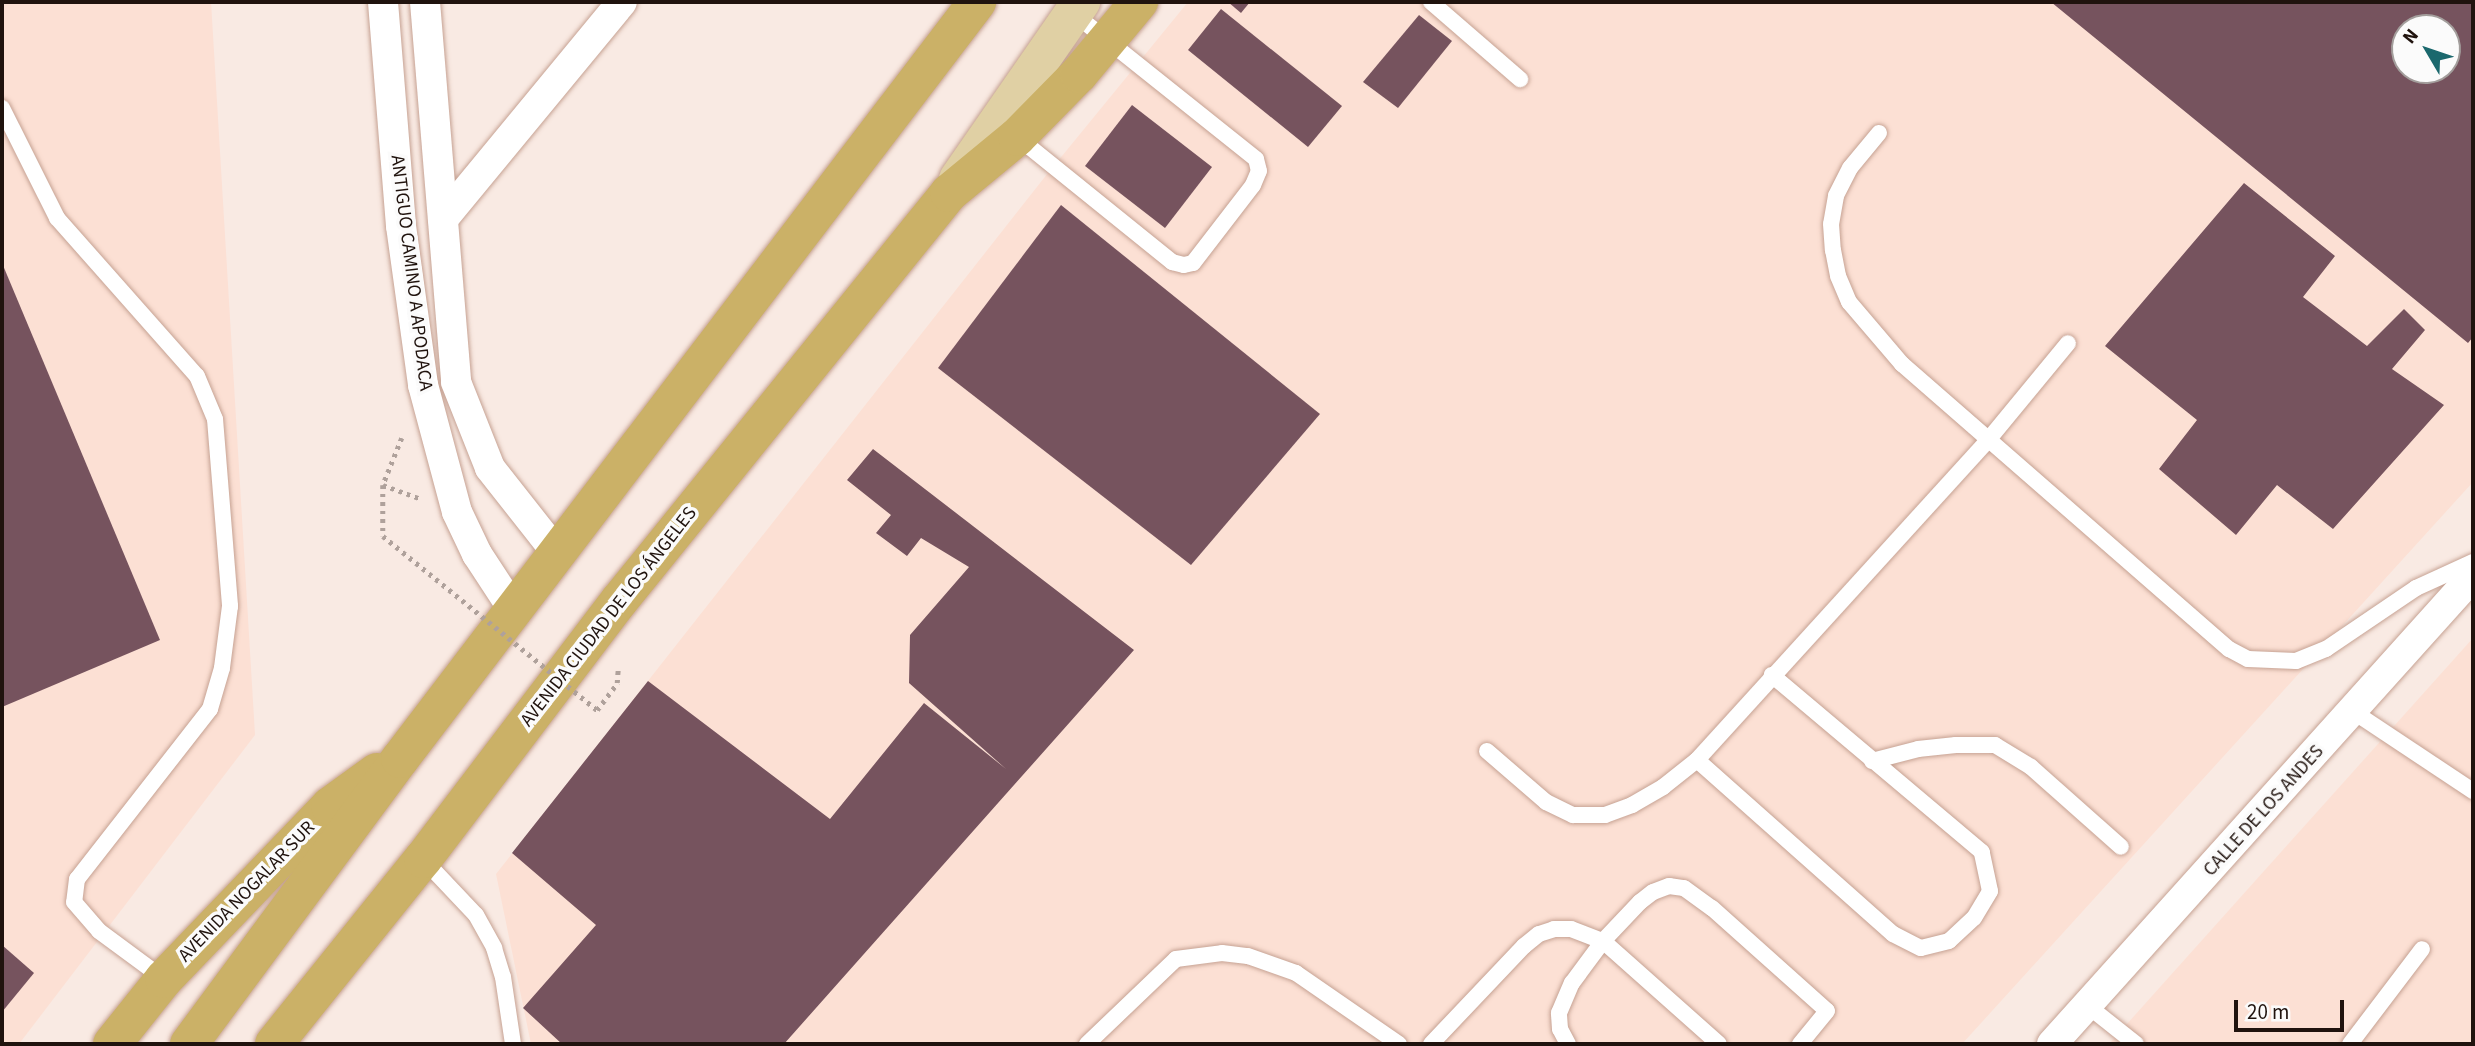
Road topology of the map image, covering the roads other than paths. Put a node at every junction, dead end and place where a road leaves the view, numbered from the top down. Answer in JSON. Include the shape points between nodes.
{"nodes":[{"id":1,"x":383,"y":2,"type":"edge"},
{"id":2,"x":425,"y":2,"type":"edge"},
{"id":3,"x":622,"y":2,"type":"edge"},
{"id":4,"x":978,"y":2,"type":"edge"},
{"id":5,"x":1139,"y":2,"type":"edge"},
{"id":6,"x":1431,"y":2,"type":"edge"},
{"id":7,"x":1077,"y":7,"type":"edge"},
{"id":8,"x":1109,"y":40,"type":"junction"},
{"id":9,"x":1520,"y":79,"type":"dead end"},
{"id":10,"x":2,"y":108,"type":"edge"},
{"id":11,"x":1008,"y":129,"type":"junction"},
{"id":12,"x":1879,"y":133,"type":"dead end"},
{"id":13,"x":443,"y":219,"type":"junction"},
{"id":14,"x":2068,"y":343,"type":"dead end"},
{"id":15,"x":1989,"y":439,"type":"junction"},
{"id":16,"x":556,"y":552,"type":"junction"},
{"id":17,"x":2473,"y":562,"type":"edge"},
{"id":18,"x":2473,"y":576,"type":"edge"},
{"id":19,"x":513,"y":609,"type":"junction"},
{"id":20,"x":1772,"y":675,"type":"junction"},
{"id":21,"x":2354,"y":712,"type":"junction"},
{"id":22,"x":1487,"y":751,"type":"dead end"},
{"id":23,"x":400,"y":759,"type":"junction"},
{"id":24,"x":1697,"y":760,"type":"junction"},
{"id":25,"x":1872,"y":761,"type":"junction"},
{"id":26,"x":2473,"y":791,"type":"edge"},
{"id":27,"x":2121,"y":847,"type":"dead end"},
{"id":28,"x":423,"y":859,"type":"junction"},
{"id":29,"x":1603,"y":941,"type":"junction"},
{"id":30,"x":2422,"y":949,"type":"dead end"},
{"id":31,"x":164,"y":979,"type":"junction"},
{"id":32,"x":2088,"y":1006,"type":"junction"},
{"id":33,"x":112,"y":1044,"type":"edge"},
{"id":34,"x":189,"y":1044,"type":"edge"},
{"id":35,"x":274,"y":1044,"type":"edge"},
{"id":36,"x":513,"y":1044,"type":"edge"},
{"id":37,"x":1087,"y":1044,"type":"edge"},
{"id":38,"x":1399,"y":1044,"type":"edge"},
{"id":39,"x":1431,"y":1044,"type":"edge"},
{"id":40,"x":1568,"y":1044,"type":"edge"},
{"id":41,"x":1719,"y":1044,"type":"edge"},
{"id":42,"x":1800,"y":1044,"type":"edge"},
{"id":43,"x":2052,"y":1044,"type":"edge"},
{"id":44,"x":2136,"y":1044,"type":"edge"},
{"id":45,"x":2350,"y":1044,"type":"edge"}],
"edges":[{"from":1,"to":19,"type":"street","name":"ANTIGUO CAMINO A APODACA","via":[[401,226],[423,385],[457,512],[477,554]]},
{"from":2,"to":13,"type":"street","name":"ANTIGUO CAMINO A APODACA"},
{"from":3,"to":13,"type":"street"},
{"from":4,"to":16,"type":"highway"},
{"from":5,"to":8,"type":"highway","name":"AVENIDA CIUDAD DE LOS ÁNGELES"},
{"from":6,"to":9,"type":"lane"},
{"from":7,"to":8,"type":"lane"},
{"from":7,"to":11,"type":"main road"},
{"from":8,"to":11,"type":"highway","name":"AVENIDA CIUDAD DE LOS ÁNGELES"},
{"from":8,"to":11,"type":"lane","via":[[1256,159],[1259,171],[1253,185],[1193,263],[1172,262]]},
{"from":10,"to":31,"type":"lane","via":[[57,218],[197,376],[215,419],[230,606],[210,709],[77,878],[74,902],[99,931]]},
{"from":11,"to":28,"type":"highway","name":"AVENIDA CIUDAD DE LOS ÁNGELES","via":[[949,192],[619,601]]},
{"from":12,"to":15,"type":"lane","via":[[1850,168],[1836,196],[1831,223],[1838,276],[1849,302],[1885,346]]},
{"from":13,"to":16,"type":"street","name":"ANTIGUO CAMINO A APODACA","via":[[456,382],[490,468]]},
{"from":14,"to":15,"type":"lane"},
{"from":15,"to":17,"type":"lane","via":[[2229,649],[2248,659],[2296,661],[2326,649],[2416,588]]},
{"from":15,"to":20,"type":"lane"},
{"from":16,"to":19,"type":"highway"},
{"from":18,"to":21,"type":"street","name":"CALLE DE LOS ANDES"},
{"from":19,"to":23,"type":"highway"},
{"from":20,"to":24,"type":"lane"},
{"from":20,"to":25,"type":"lane"},
{"from":21,"to":26,"type":"lane"},
{"from":21,"to":32,"type":"street","name":"CALLE DE LOS ANDES"},
{"from":22,"to":24,"type":"lane","via":[[1546,802],[1573,815],[1605,815],[1632,805]]},
{"from":23,"to":31,"type":"highway","name":"AVENIDA NOGALAR SUR","via":[[358,782],[330,806]]},
{"from":23,"to":34,"type":"highway"},
{"from":24,"to":25,"type":"lane","via":[[1893,934],[1921,948],[1949,941],[1973,918],[1990,891],[1982,852]]},
{"from":25,"to":27,"type":"lane","via":[[1917,749],[1995,745],[2031,767]]},
{"from":28,"to":35,"type":"highway","name":"AVENIDA CIUDAD DE LOS ÁNGELES"},
{"from":28,"to":36,"type":"lane","via":[[476,915],[494,948]]},
{"from":29,"to":39,"type":"lane","via":[[1571,929],[1539,934]]},
{"from":29,"to":40,"type":"lane","via":[[1562,1002],[1560,1029]]},
{"from":29,"to":41,"type":"lane"},
{"from":29,"to":42,"type":"lane","via":[[1653,892],[1669,886],[1684,888],[1826,1011]]},
{"from":30,"to":45,"type":"lane"},
{"from":31,"to":33,"type":"highway","name":"AVENIDA NOGALAR SUR"},
{"from":32,"to":43,"type":"street","name":"CALLE DE LOS ANDES"},
{"from":32,"to":44,"type":"lane"},
{"from":37,"to":38,"type":"lane","via":[[1176,959],[1222,953],[1296,973]]}]}
